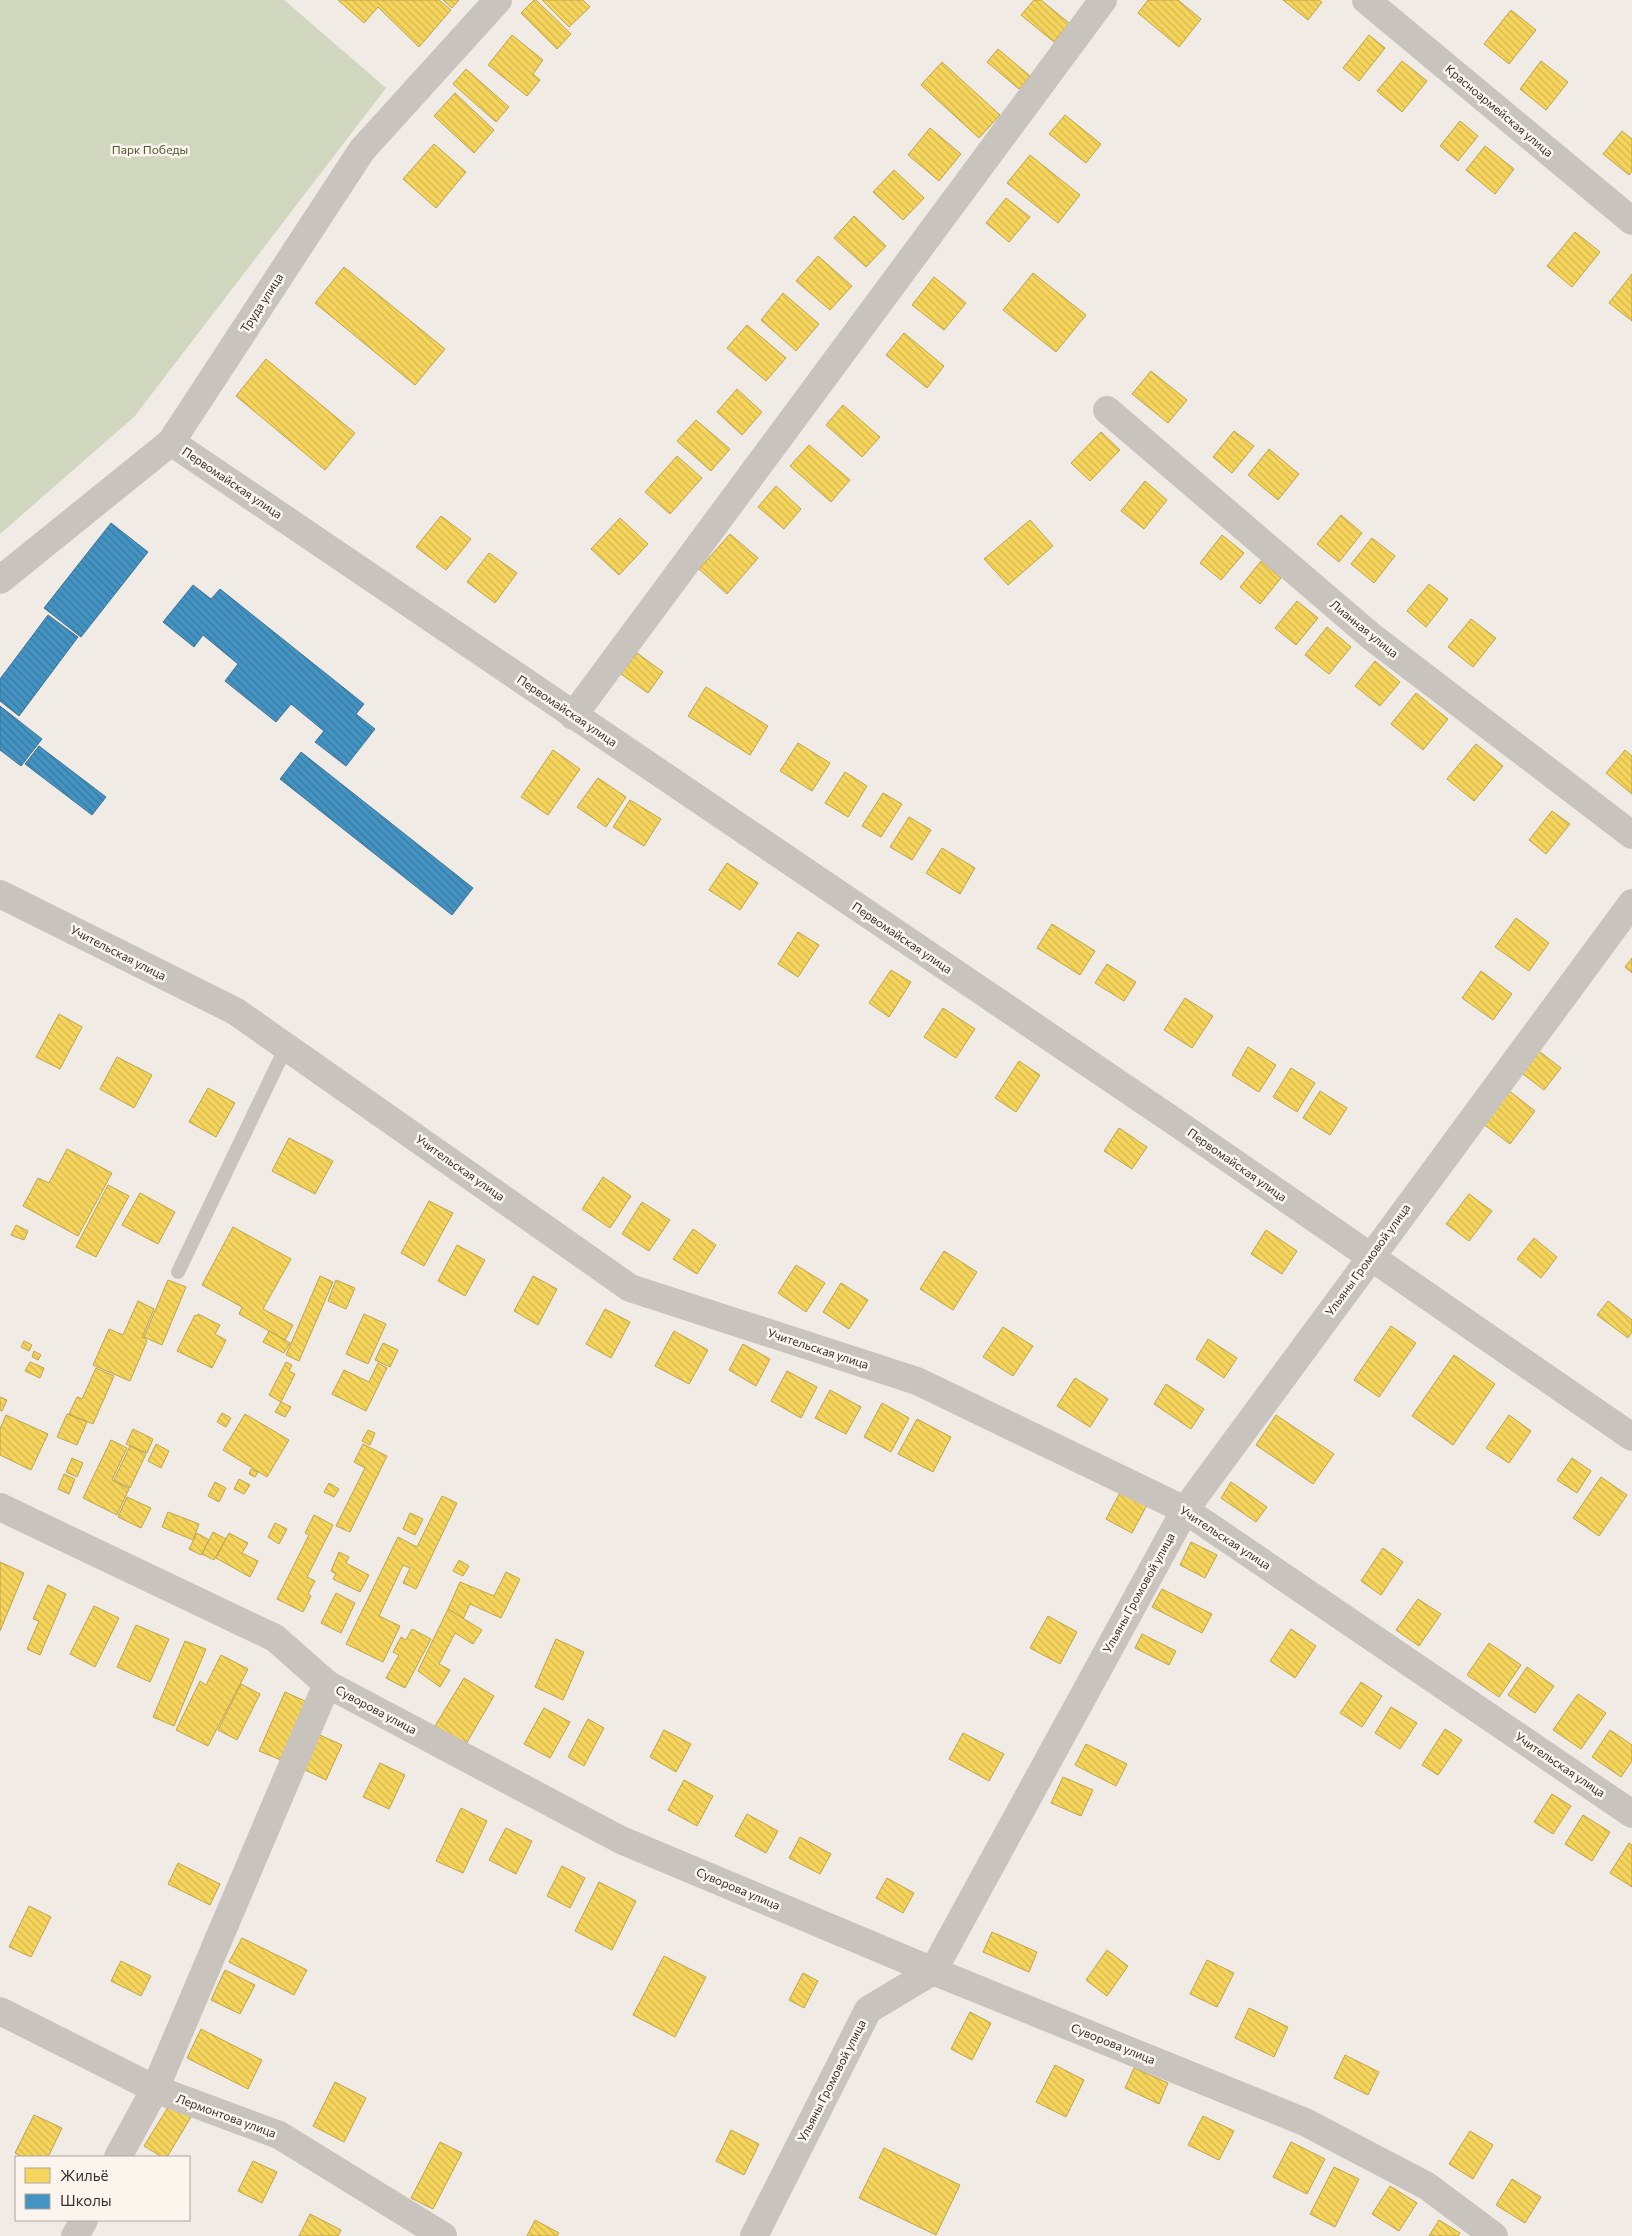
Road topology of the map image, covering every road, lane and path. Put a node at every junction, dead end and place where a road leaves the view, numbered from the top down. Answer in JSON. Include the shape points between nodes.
{"nodes":[{"id":1,"x":498,"y":0,"type":"edge"},
{"id":2,"x":1103,"y":0,"type":"edge"},
{"id":3,"x":1366,"y":0,"type":"edge"},
{"id":4,"x":1632,"y":221,"type":"edge"},
{"id":5,"x":1107,"y":410,"type":"dead end"},
{"id":6,"x":171,"y":442,"type":"junction"},
{"id":7,"x":0,"y":580,"type":"edge"},
{"id":8,"x":573,"y":716,"type":"junction"},
{"id":9,"x":1632,"y":835,"type":"edge"},
{"id":10,"x":0,"y":894,"type":"edge"},
{"id":11,"x":1632,"y":903,"type":"edge"},
{"id":12,"x":286,"y":1047,"type":"junction"},
{"id":13,"x":1370,"y":1258,"type":"junction"},
{"id":14,"x":178,"y":1272,"type":"dead end"},
{"id":15,"x":1632,"y":1437,"type":"edge"},
{"id":16,"x":0,"y":1508,"type":"edge"},
{"id":17,"x":1185,"y":1510,"type":"junction"},
{"id":18,"x":327,"y":1684,"type":"junction"},
{"id":19,"x":1632,"y":1814,"type":"edge"},
{"id":20,"x":933,"y":1971,"type":"junction"},
{"id":21,"x":0,"y":2011,"type":"edge"},
{"id":22,"x":155,"y":2090,"type":"junction"},
{"id":23,"x":119,"y":2156,"type":"edge"},
{"id":24,"x":83,"y":2221,"type":"edge"},
{"id":25,"x":75,"y":2236,"type":"edge"},
{"id":26,"x":443,"y":2236,"type":"edge"},
{"id":27,"x":754,"y":2236,"type":"edge"},
{"id":28,"x":1494,"y":2236,"type":"edge"}],
"edges":[{"from":1,"to":6,"type":"street","name":"Труда улица","via":[[362,150]]},
{"from":2,"to":8,"type":"street"},
{"from":3,"to":4,"type":"street","name":"Красноармейская улица"},
{"from":5,"to":9,"type":"street","name":"Лианная улица","via":[[1372,637]]},
{"from":6,"to":7,"type":"street","name":"Труда улица"},
{"from":6,"to":8,"type":"street","name":"Первомайская улица"},
{"from":8,"to":13,"type":"street","name":"Первомайская улица"},
{"from":10,"to":12,"type":"street","name":"Учительская улица","via":[[235,1011]]},
{"from":11,"to":13,"type":"street","name":"Ульяны Громовой улица"},
{"from":12,"to":14,"type":"lane"},
{"from":12,"to":17,"type":"street","name":"Учительская улица","via":[[630,1288],[917,1382]]},
{"from":13,"to":15,"type":"street","name":"Первомайская улица"},
{"from":13,"to":17,"type":"street","name":"Ульяны Громовой улица"},
{"from":16,"to":18,"type":"street","name":"Суворова улица","via":[[276,1638]]},
{"from":17,"to":19,"type":"street","name":"Учительская улица"},
{"from":17,"to":20,"type":"street","name":"Ульяны Громовой улица"},
{"from":18,"to":20,"type":"street","name":"Суворова улица","via":[[621,1840]]},
{"from":18,"to":22,"type":"street"},
{"from":20,"to":27,"type":"street","name":"Ульяны Громовой улица","via":[[868,2010]]},
{"from":20,"to":28,"type":"street","name":"Суворова улица","via":[[1305,2122],[1427,2186]]},
{"from":21,"to":22,"type":"street","name":"Лермонтова улица"},
{"from":22,"to":23,"type":"street"},
{"from":22,"to":26,"type":"street","name":"Лермонтова улица","via":[[279,2135]]},
{"from":24,"to":25,"type":"street"}]}
